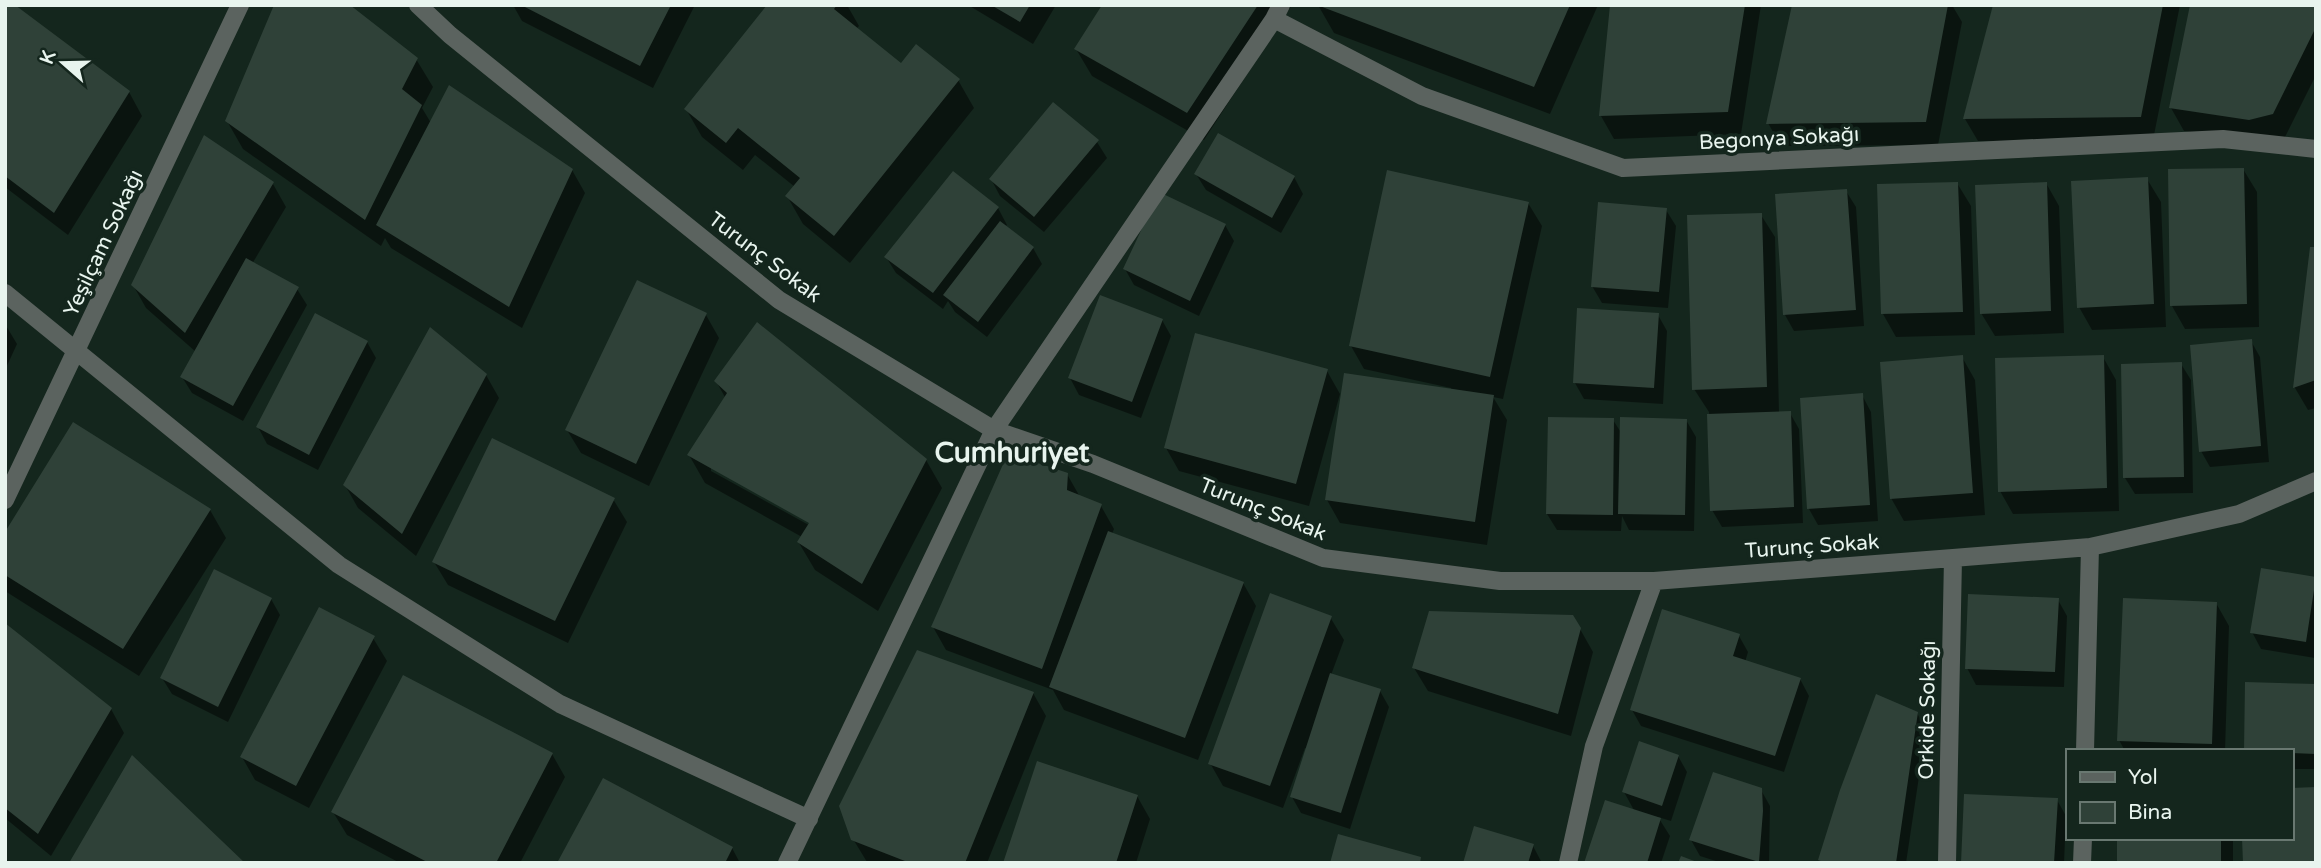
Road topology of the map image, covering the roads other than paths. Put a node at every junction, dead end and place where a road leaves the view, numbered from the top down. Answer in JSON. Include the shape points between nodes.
{"nodes":[{"id":1,"x":240,"y":5,"type":"edge"},
{"id":2,"x":418,"y":5,"type":"edge"},
{"id":3,"x":1278,"y":12,"type":"edge"},
{"id":4,"x":2316,"y":149,"type":"edge"},
{"id":5,"x":5,"y":293,"type":"edge"},
{"id":6,"x":77,"y":352,"type":"junction"},
{"id":7,"x":994,"y":430,"type":"junction"},
{"id":8,"x":2316,"y":481,"type":"edge"},
{"id":9,"x":5,"y":500,"type":"edge"},
{"id":10,"x":2090,"y":547,"type":"junction"},
{"id":11,"x":1953,"y":558,"type":"junction"},
{"id":12,"x":1654,"y":581,"type":"junction"},
{"id":13,"x":2085,"y":749,"type":"edge"},
{"id":14,"x":809,"y":819,"type":"junction"},
{"id":15,"x":2083,"y":840,"type":"edge"},
{"id":16,"x":787,"y":863,"type":"edge"},
{"id":17,"x":1567,"y":863,"type":"edge"},
{"id":18,"x":1947,"y":863,"type":"edge"},
{"id":19,"x":2082,"y":863,"type":"edge"}],
"edges":[{"from":1,"to":6,"type":"street","name":"Yeşilçam Sokağı"},
{"from":2,"to":7,"type":"street","name":"Turunç Sokak","via":[[779,300]]},
{"from":3,"to":4,"type":"street","name":"Begonya Sokağı","via":[[1422,96],[1623,169],[2223,139]]},
{"from":3,"to":7,"type":"street"},
{"from":5,"to":6,"type":"street"},
{"from":6,"to":9,"type":"street","name":"Yeşilçam Sokağı"},
{"from":6,"to":14,"type":"street","via":[[339,565],[560,704]]},
{"from":7,"to":12,"type":"street","name":"Turunç Sokak","via":[[1093,464],[1323,558],[1500,581]]},
{"from":7,"to":14,"type":"street"},
{"from":8,"to":10,"type":"street","name":"Turunç Sokak","via":[[2239,514]]},
{"from":10,"to":11,"type":"street","name":"Turunç Sokak"},
{"from":10,"to":13,"type":"street"},
{"from":11,"to":12,"type":"street","name":"Turunç Sokak"},
{"from":11,"to":18,"type":"street","name":"Orkide Sokağı"},
{"from":12,"to":17,"type":"street","via":[[1594,746]]},
{"from":14,"to":16,"type":"street"},
{"from":15,"to":19,"type":"street"}]}
